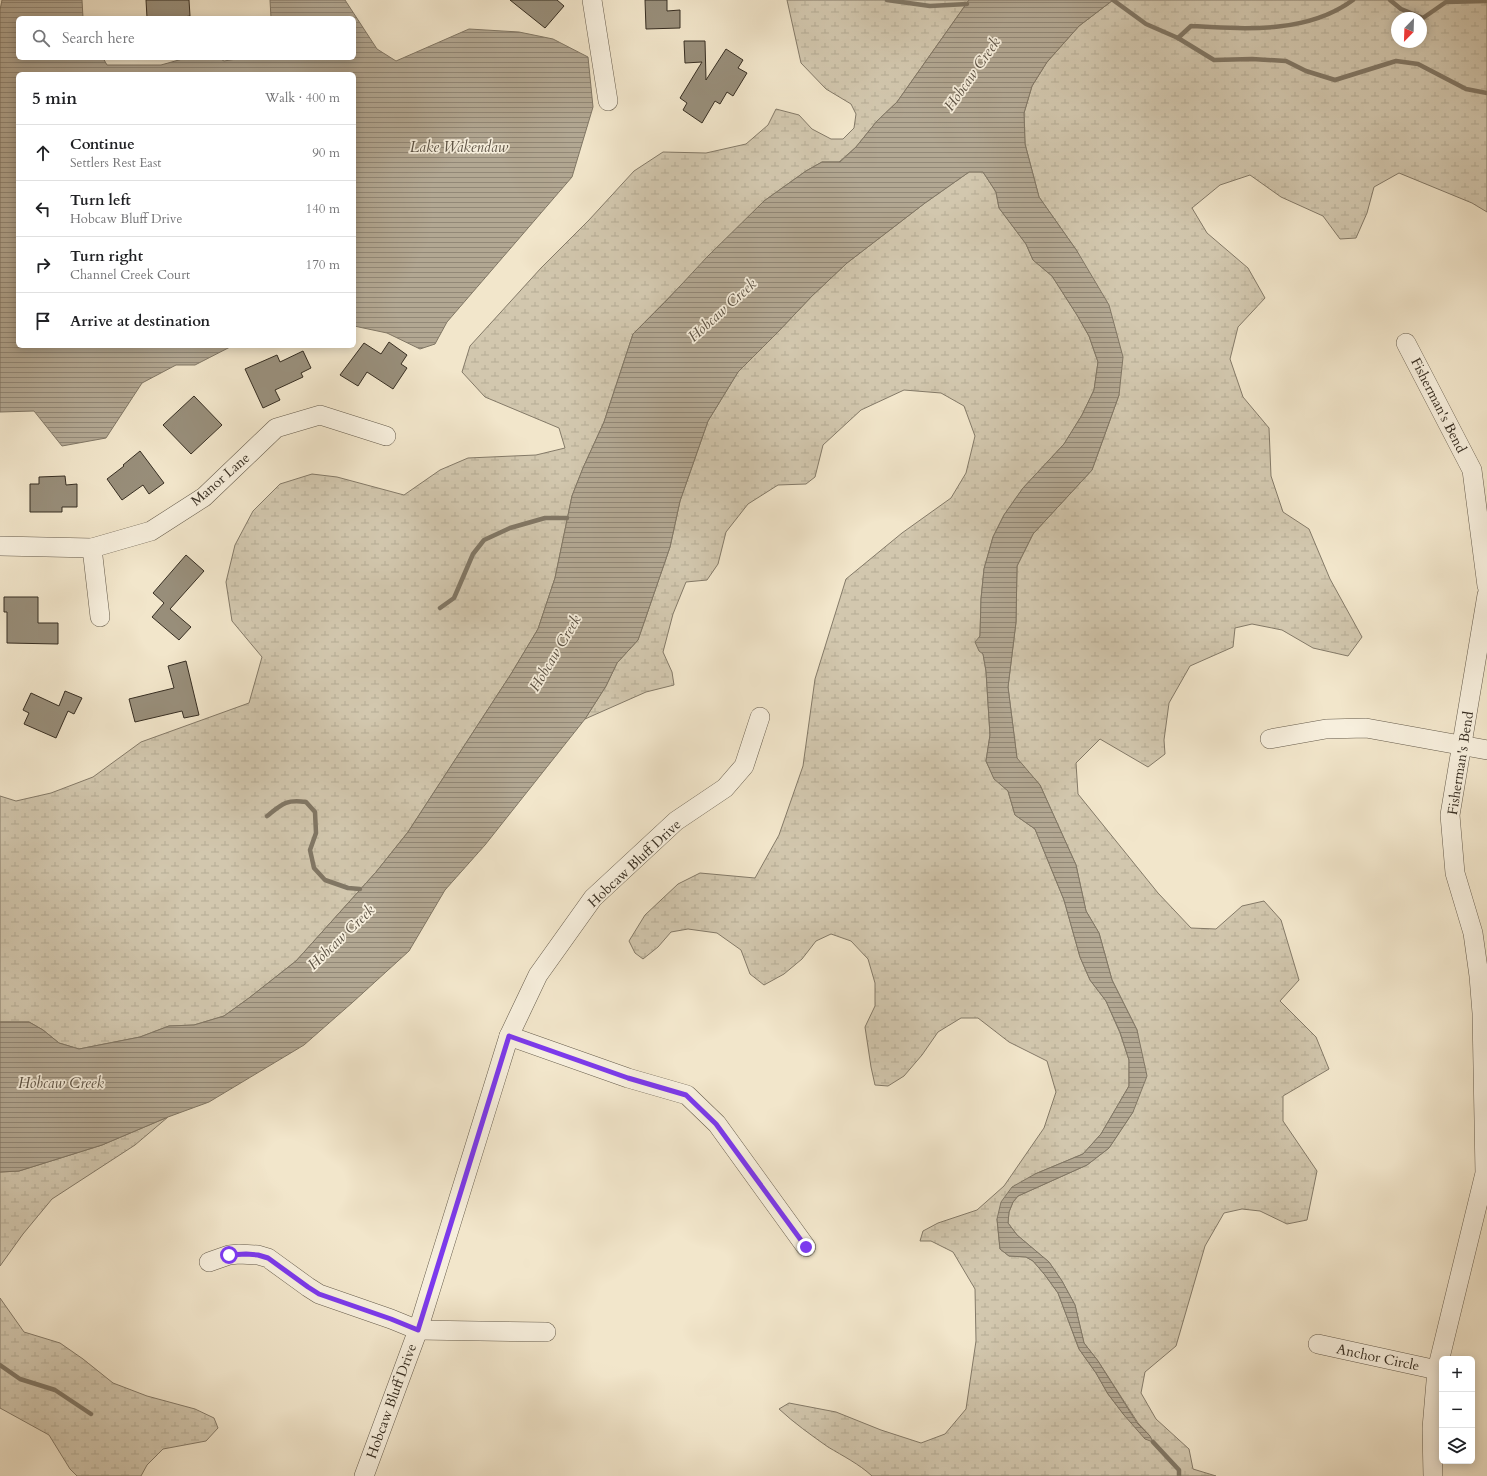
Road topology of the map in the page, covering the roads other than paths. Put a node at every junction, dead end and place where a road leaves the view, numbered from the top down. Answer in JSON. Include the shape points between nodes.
{"nodes":[{"id":1,"x":592,"y":0,"type":"edge"},
{"id":2,"x":608,"y":101,"type":"dead end"},
{"id":3,"x":1406,"y":343,"type":"dead end"},
{"id":4,"x":386,"y":436,"type":"dead end"},
{"id":5,"x":0,"y":546,"type":"edge"},
{"id":6,"x":92,"y":548,"type":"junction"},
{"id":7,"x":1487,"y":586,"type":"edge"},
{"id":8,"x":1487,"y":595,"type":"edge"},
{"id":9,"x":100,"y":616,"type":"dead end"},
{"id":10,"x":760,"y":717,"type":"dead end"},
{"id":11,"x":1270,"y":739,"type":"dead end"},
{"id":12,"x":1462,"y":744,"type":"junction"},
{"id":13,"x":1487,"y":750,"type":"edge"},
{"id":14,"x":1483,"y":975,"type":"edge"},
{"id":15,"x":509,"y":1036,"type":"junction"},
{"id":16,"x":1486,"y":1173,"type":"edge"},
{"id":17,"x":806,"y":1247,"type":"dead end"},
{"id":18,"x":209,"y":1262,"type":"dead end"},
{"id":19,"x":418,"y":1330,"type":"junction"},
{"id":20,"x":546,"y":1332,"type":"dead end"},
{"id":21,"x":1318,"y":1344,"type":"dead end"},
{"id":22,"x":1437,"y":1370,"type":"junction"},
{"id":23,"x":364,"y":1476,"type":"edge"},
{"id":24,"x":1433,"y":1476,"type":"edge"}],
"edges":[{"from":1,"to":2,"type":"street"},
{"from":3,"to":7,"type":"street","name":"Fisherman's Bend","via":[[1472,470]]},
{"from":4,"to":6,"type":"street","name":"Manor Lane","via":[[320,414],[276,428],[204,497],[158,527]]},
{"from":5,"to":6,"type":"street","name":"Manor Lane"},
{"from":6,"to":9,"type":"street"},
{"from":8,"to":12,"type":"street","name":"Fisherman's Bend"},
{"from":10,"to":15,"type":"street","name":"Hobcaw Bluff Drive","via":[[744,766],[725,788],[676,821],[593,898],[538,975]]},
{"from":11,"to":12,"type":"street","via":[[1326,729],[1366,728]]},
{"from":12,"to":13,"type":"street"},
{"from":12,"to":14,"type":"street","name":"Fisherman's Bend","via":[[1450,815],[1454,873]]},
{"from":14,"to":16,"type":"street","name":"Fisherman's Bend"},
{"from":15,"to":17,"type":"street","via":[[628,1078],[686,1095],[716,1124]]},
{"from":15,"to":19,"type":"street","name":"Hobcaw Bluff Drive"},
{"from":16,"to":22,"type":"street","name":"Fisherman's Bend"},
{"from":18,"to":19,"type":"street","via":[[239,1254],[268,1258],[319,1294]]},
{"from":19,"to":20,"type":"street"},
{"from":19,"to":23,"type":"street","name":"Hobcaw Bluff Drive"},
{"from":21,"to":22,"type":"street","name":"Anchor Circle"},
{"from":22,"to":24,"type":"street","name":"Fisherman's Bend","via":[[1432,1428]]}]}
